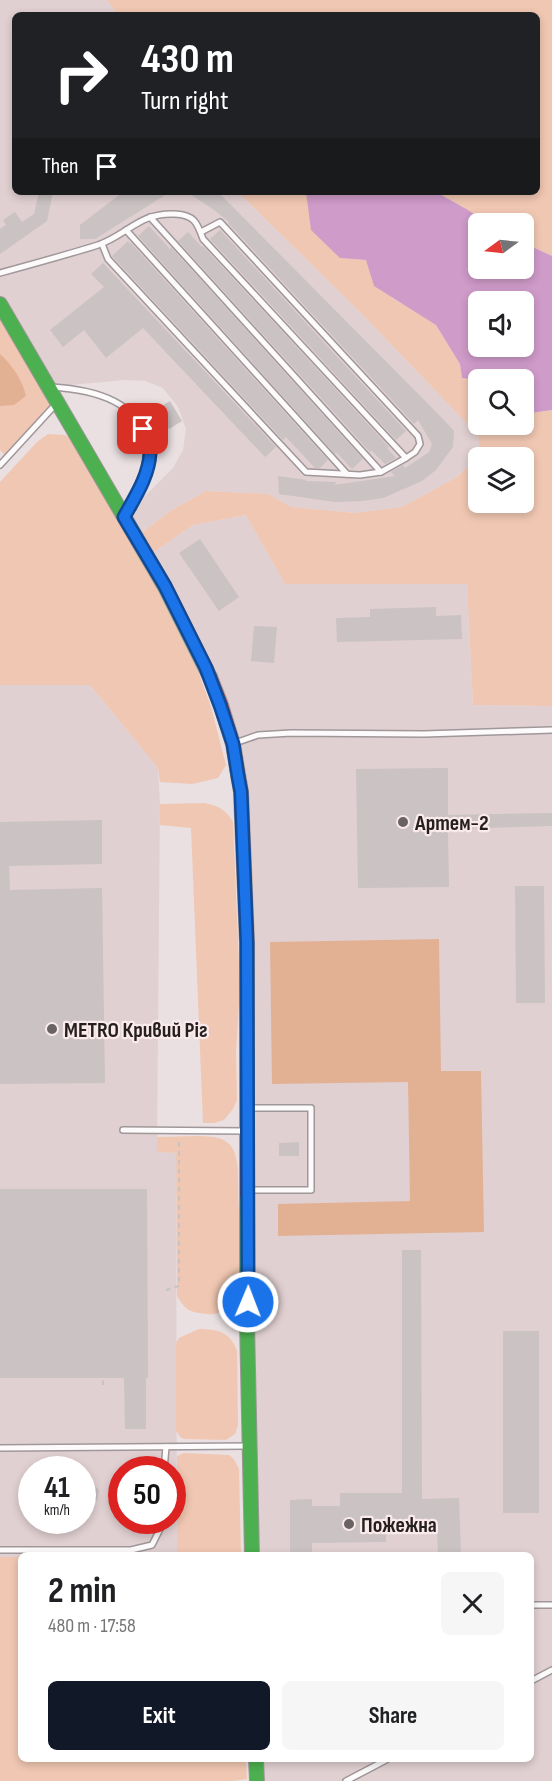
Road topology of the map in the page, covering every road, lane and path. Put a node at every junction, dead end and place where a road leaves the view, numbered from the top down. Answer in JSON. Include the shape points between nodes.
{"nodes":[{"id":1,"x":150,"y":217,"type":"junction"},
{"id":2,"x":126,"y":230,"type":"junction"},
{"id":3,"x":201,"y":232,"type":"junction"},
{"id":4,"x":102,"y":244,"type":"junction"},
{"id":5,"x":0,"y":273,"type":"edge"},
{"id":6,"x":0,"y":304,"type":"edge"},
{"id":7,"x":49,"y":387,"type":"junction"},
{"id":8,"x":57,"y":402,"type":"junction"},
{"id":9,"x":406,"y":458,"type":"junction"},
{"id":10,"x":0,"y":465,"type":"edge"},
{"id":11,"x":381,"y":472,"type":"junction"},
{"id":12,"x":347,"y":474,"type":"junction"},
{"id":13,"x":124,"y":517,"type":"junction"},
{"id":14,"x":552,"y":730,"type":"edge"},
{"id":15,"x":233,"y":744,"type":"junction"},
{"id":16,"x":248,"y":1108,"type":"junction"},
{"id":17,"x":123,"y":1130,"type":"dead end"},
{"id":18,"x":179,"y":1130,"type":"junction"},
{"id":19,"x":248,"y":1131,"type":"junction"},
{"id":20,"x":248,"y":1190,"type":"junction"},
{"id":21,"x":166,"y":1290,"type":"dead end"},
{"id":22,"x":103,"y":1378,"type":"dead end"},
{"id":23,"x":103,"y":1385,"type":"dead end"},
{"id":24,"x":251,"y":1446,"type":"junction"},
{"id":25,"x":166,"y":1447,"type":"junction"},
{"id":26,"x":0,"y":1448,"type":"edge"},
{"id":27,"x":165,"y":1456,"type":"edge"},
{"id":28,"x":158,"y":1534,"type":"edge"},
{"id":29,"x":0,"y":1550,"type":"edge"},
{"id":30,"x":252,"y":1552,"type":"edge"},
{"id":31,"x":534,"y":1605,"type":"edge"},
{"id":32,"x":552,"y":1605,"type":"edge"},
{"id":33,"x":552,"y":1670,"type":"edge"},
{"id":34,"x":534,"y":1679,"type":"edge"},
{"id":35,"x":256,"y":1762,"type":"edge"},
{"id":36,"x":382,"y":1762,"type":"edge"},
{"id":37,"x":257,"y":1781,"type":"edge"},
{"id":38,"x":346,"y":1781,"type":"edge"}],
"edges":[{"from":1,"to":2,"type":"lane"},
{"from":1,"to":3,"type":"lane","via":[[186,215],[197,222]]},
{"from":1,"to":11,"type":"lane"},
{"from":2,"to":4,"type":"lane"},
{"from":2,"to":12,"type":"lane"},
{"from":3,"to":9,"type":"lane","via":[[203,239]]},
{"from":3,"to":9,"type":"lane","via":[[220,222],[418,436],[420,444]]},
{"from":4,"to":5,"type":"lane"},
{"from":4,"to":12,"type":"lane","via":[[108,259],[306,472]]},
{"from":6,"to":7,"type":"main road"},
{"from":7,"to":8,"type":"main road"},
{"from":7,"to":13,"type":"lane","via":[[74,388],[112,400],[143,429],[151,451],[136,496]]},
{"from":8,"to":10,"type":"lane"},
{"from":8,"to":13,"type":"main road"},
{"from":9,"to":11,"type":"lane"},
{"from":11,"to":12,"type":"lane"},
{"from":13,"to":15,"type":"main road","via":[[165,586],[206,668]]},
{"from":14,"to":15,"type":"lane","via":[[258,735]]},
{"from":15,"to":16,"type":"main road","via":[[241,792],[245,885]]},
{"from":16,"to":19,"type":"main road"},
{"from":16,"to":20,"type":"lane","via":[[311,1108],[311,1190]]},
{"from":17,"to":18,"type":"lane"},
{"from":18,"to":19,"type":"lane"},
{"from":18,"to":21,"type":"path","via":[[179,1286]]},
{"from":19,"to":20,"type":"main road"},
{"from":20,"to":24,"type":"main road"},
{"from":22,"to":23,"type":"path"},
{"from":24,"to":25,"type":"lane"},
{"from":24,"to":30,"type":"main road"},
{"from":25,"to":26,"type":"lane"},
{"from":25,"to":27,"type":"lane"},
{"from":28,"to":29,"type":"lane","via":[[152,1545],[131,1551]]},
{"from":31,"to":32,"type":"lane"},
{"from":33,"to":34,"type":"lane"},
{"from":35,"to":37,"type":"main road"},
{"from":36,"to":38,"type":"lane"}]}
